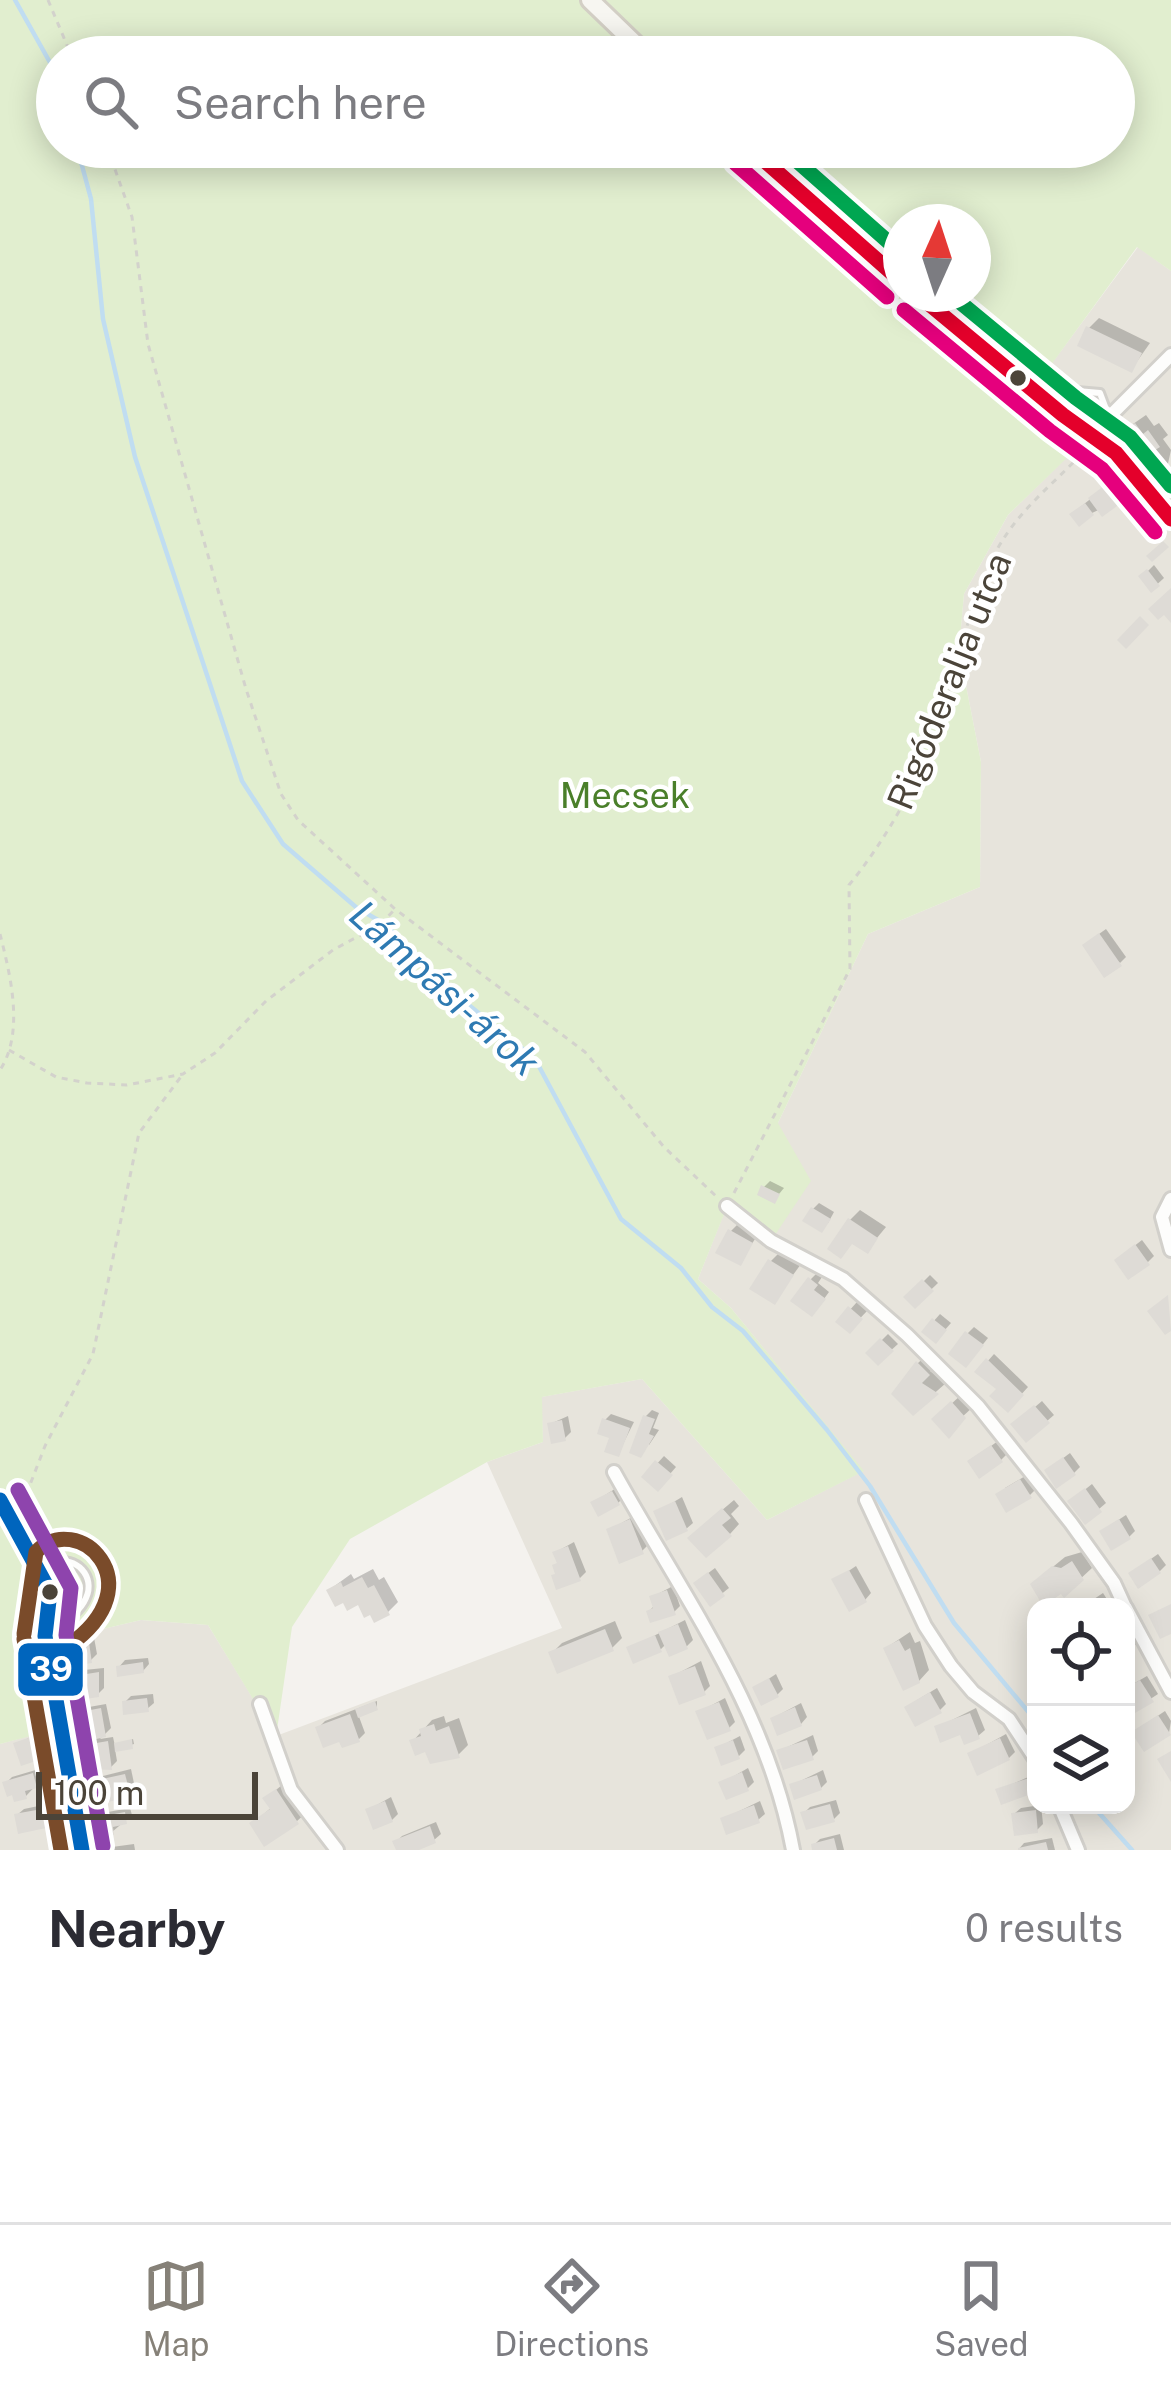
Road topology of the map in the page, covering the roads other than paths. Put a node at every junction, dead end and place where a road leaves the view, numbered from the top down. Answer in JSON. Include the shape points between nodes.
{"nodes":[{"id":1,"x":590,"y":0,"type":"edge"},
{"id":2,"x":627,"y":36,"type":"edge"},
{"id":3,"x":773,"y":168,"type":"edge"},
{"id":4,"x":883,"y":265,"type":"edge"},
{"id":5,"x":939,"y":312,"type":"edge"},
{"id":6,"x":1171,"y":355,"type":"edge"},
{"id":7,"x":1063,"y":416,"type":"junction"},
{"id":8,"x":1109,"y":417,"type":"junction"},
{"id":9,"x":1098,"y":439,"type":"junction"},
{"id":10,"x":1171,"y":519,"type":"edge"},
{"id":11,"x":1171,"y":1199,"type":"edge"},
{"id":12,"x":727,"y":1206,"type":"road end"},
{"id":13,"x":1171,"y":1250,"type":"edge"},
{"id":14,"x":614,"y":1472,"type":"dead end"},
{"id":15,"x":0,"y":1500,"type":"edge"},
{"id":16,"x":866,"y":1500,"type":"dead end"},
{"id":17,"x":50,"y":1592,"type":"junction"},
{"id":18,"x":1121,"y":1598,"type":"edge"},
{"id":19,"x":1135,"y":1625,"type":"edge"},
{"id":20,"x":45,"y":1636,"type":"junction"},
{"id":21,"x":1171,"y":1691,"type":"edge"},
{"id":22,"x":260,"y":1704,"type":"dead end"},
{"id":23,"x":1027,"y":1746,"type":"edge"},
{"id":24,"x":1063,"y":1814,"type":"edge"},
{"id":25,"x":82,"y":1850,"type":"edge"},
{"id":26,"x":337,"y":1850,"type":"edge"},
{"id":27,"x":793,"y":1850,"type":"edge"},
{"id":28,"x":1078,"y":1850,"type":"edge"}],
"edges":[{"from":1,"to":2,"type":"street"},
{"from":3,"to":4,"type":"street"},
{"from":5,"to":7,"type":"street"},
{"from":6,"to":8,"type":"street"},
{"from":7,"to":8,"type":"lane","via":[[1070,396],[1089,390],[1100,393]]},
{"from":7,"to":9,"type":"street"},
{"from":8,"to":9,"type":"lane"},
{"from":9,"to":10,"type":"street"},
{"from":11,"to":13,"type":"street","via":[[1162,1217]]},
{"from":12,"to":18,"type":"street","via":[[843,1279],[964,1392],[1016,1449]]},
{"from":14,"to":27,"type":"street","via":[[754,1723]]},
{"from":15,"to":17,"type":"street"},
{"from":16,"to":23,"type":"street","via":[[951,1666]]},
{"from":17,"to":20,"type":"street"},
{"from":17,"to":20,"type":"lane","via":[[54,1563],[63,1559],[89,1582],[78,1612]]},
{"from":19,"to":21,"type":"street"},
{"from":20,"to":25,"type":"street"},
{"from":22,"to":26,"type":"street","via":[[291,1790]]},
{"from":24,"to":28,"type":"street"}]}
